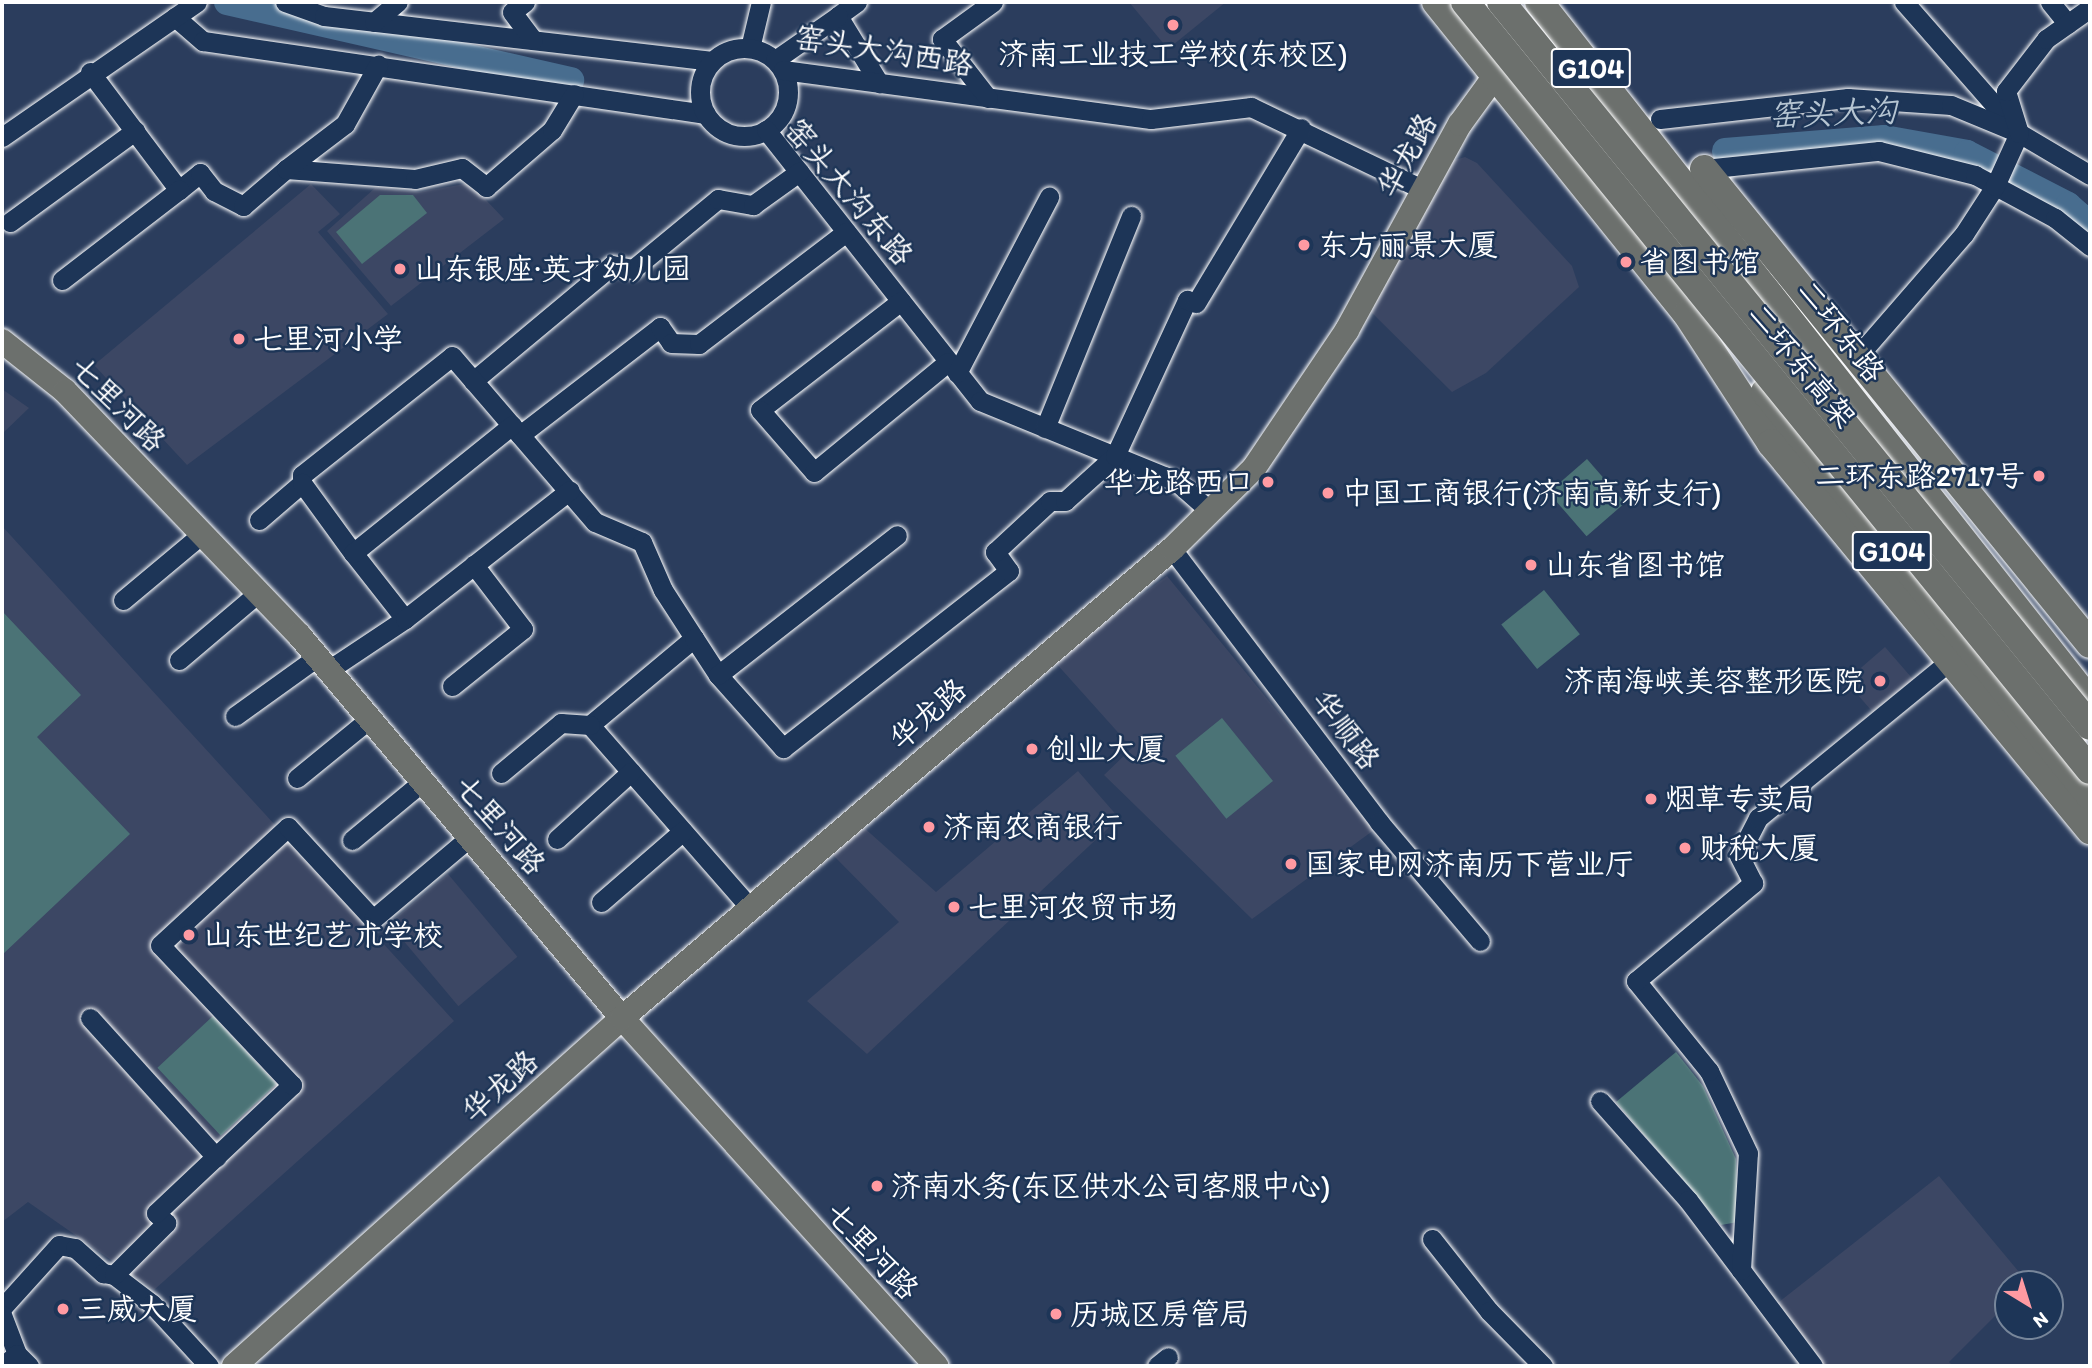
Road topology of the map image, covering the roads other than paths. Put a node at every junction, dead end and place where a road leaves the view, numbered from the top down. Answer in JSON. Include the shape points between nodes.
{"nodes":[{"id":1,"x":197,"y":2,"type":"edge"},
{"id":2,"x":285,"y":2,"type":"edge"},
{"id":3,"x":397,"y":2,"type":"edge"},
{"id":4,"x":525,"y":2,"type":"edge"},
{"id":5,"x":761,"y":2,"type":"edge"},
{"id":6,"x":857,"y":2,"type":"edge"},
{"id":7,"x":993,"y":2,"type":"edge"},
{"id":8,"x":1436,"y":2,"type":"edge"},
{"id":9,"x":1465,"y":2,"type":"edge"},
{"id":10,"x":1502,"y":2,"type":"edge"},
{"id":11,"x":1904,"y":2,"type":"edge"},
{"id":12,"x":2050,"y":2,"type":"edge"},
{"id":13,"x":1543,"y":4,"type":"edge"},
{"id":14,"x":2090,"y":8,"type":"edge"},
{"id":15,"x":838,"y":16,"type":"junction"},
{"id":16,"x":175,"y":17,"type":"junction"},
{"id":17,"x":374,"y":22,"type":"junction"},
{"id":18,"x":2068,"y":24,"type":"junction"},
{"id":19,"x":533,"y":40,"type":"junction"},
{"id":20,"x":750,"y":48,"type":"junction"},
{"id":21,"x":712,"y":61,"type":"junction"},
{"id":22,"x":378,"y":65,"type":"junction"},
{"id":23,"x":779,"y":65,"type":"junction"},
{"id":24,"x":90,"y":72,"type":"junction"},
{"id":25,"x":1494,"y":77,"type":"junction"},
{"id":26,"x":879,"y":83,"type":"junction"},
{"id":27,"x":574,"y":94,"type":"junction"},
{"id":28,"x":988,"y":98,"type":"junction"},
{"id":29,"x":706,"y":114,"type":"junction"},
{"id":30,"x":1649,"y":123,"type":"junction"},
{"id":31,"x":1301,"y":128,"type":"junction"},
{"id":32,"x":766,"y":130,"type":"junction"},
{"id":33,"x":135,"y":131,"type":"junction"},
{"id":34,"x":2019,"y":133,"type":"junction"},
{"id":35,"x":2,"y":137,"type":"edge"},
{"id":36,"x":286,"y":169,"type":"junction"},
{"id":37,"x":799,"y":172,"type":"junction"},
{"id":38,"x":2090,"y":175,"type":"edge"},
{"id":39,"x":1694,"y":176,"type":"junction"},
{"id":40,"x":1995,"y":186,"type":"junction"},
{"id":41,"x":179,"y":190,"type":"junction"},
{"id":42,"x":1424,"y":190,"type":"junction"},
{"id":43,"x":1049,"y":197,"type":"dead end"},
{"id":44,"x":1131,"y":216,"type":"dead end"},
{"id":45,"x":10,"y":222,"type":"dead end"},
{"id":46,"x":846,"y":232,"type":"junction"},
{"id":47,"x":2090,"y":246,"type":"edge"},
{"id":48,"x":1758,"y":279,"type":"junction"},
{"id":49,"x":62,"y":280,"type":"dead end"},
{"id":50,"x":901,"y":301,"type":"junction"},
{"id":51,"x":1687,"y":314,"type":"junction"},
{"id":52,"x":2,"y":341,"type":"edge"},
{"id":53,"x":1857,"y":357,"type":"junction"},
{"id":54,"x":953,"y":367,"type":"junction"},
{"id":55,"x":473,"y":381,"type":"junction"},
{"id":56,"x":1045,"y":428,"type":"junction"},
{"id":57,"x":516,"y":430,"type":"junction"},
{"id":58,"x":1115,"y":456,"type":"junction"},
{"id":59,"x":302,"y":483,"type":"junction"},
{"id":60,"x":570,"y":490,"type":"junction"},
{"id":61,"x":1210,"y":511,"type":"junction"},
{"id":62,"x":259,"y":520,"type":"dead end"},
{"id":63,"x":202,"y":534,"type":"junction"},
{"id":64,"x":897,"y":535,"type":"dead end"},
{"id":65,"x":1172,"y":549,"type":"junction"},
{"id":66,"x":353,"y":553,"type":"junction"},
{"id":67,"x":474,"y":565,"type":"junction"},
{"id":68,"x":258,"y":593,"type":"junction"},
{"id":69,"x":123,"y":600,"type":"dead end"},
{"id":70,"x":405,"y":619,"type":"junction"},
{"id":71,"x":694,"y":638,"type":"junction"},
{"id":72,"x":2090,"y":644,"type":"edge"},
{"id":73,"x":179,"y":660,"type":"dead end"},
{"id":74,"x":1950,"y":661,"type":"junction"},
{"id":75,"x":322,"y":664,"type":"junction"},
{"id":76,"x":718,"y":676,"type":"junction"},
{"id":77,"x":2090,"y":679,"type":"edge"},
{"id":78,"x":452,"y":686,"type":"dead end"},
{"id":79,"x":2090,"y":702,"type":"edge"},
{"id":80,"x":235,"y":716,"type":"dead end"},
{"id":81,"x":369,"y":720,"type":"junction"},
{"id":82,"x":590,"y":725,"type":"junction"},
{"id":83,"x":2090,"y":726,"type":"edge"},
{"id":84,"x":2090,"y":770,"type":"edge"},
{"id":85,"x":631,"y":772,"type":"junction"},
{"id":86,"x":501,"y":773,"type":"dead end"},
{"id":87,"x":297,"y":778,"type":"dead end"},
{"id":88,"x":422,"y":782,"type":"junction"},
{"id":89,"x":2090,"y":796,"type":"edge"},
{"id":90,"x":2090,"y":816,"type":"edge"},
{"id":91,"x":2090,"y":830,"type":"edge"},
{"id":92,"x":683,"y":831,"type":"junction"},
{"id":93,"x":470,"y":838,"type":"junction"},
{"id":94,"x":556,"y":839,"type":"dead end"},
{"id":95,"x":352,"y":840,"type":"dead end"},
{"id":96,"x":601,"y":902,"type":"dead end"},
{"id":97,"x":751,"y":909,"type":"junction"},
{"id":98,"x":1480,"y":941,"type":"dead end"},
{"id":99,"x":90,"y":1018,"type":"dead end"},
{"id":100,"x":622,"y":1018,"type":"junction"},
{"id":101,"x":1600,"y":1101,"type":"dead end"},
{"id":102,"x":216,"y":1157,"type":"junction"},
{"id":103,"x":1432,"y":1239,"type":"dead end"},
{"id":104,"x":1741,"y":1270,"type":"junction"},
{"id":105,"x":114,"y":1275,"type":"junction"},
{"id":106,"x":2,"y":1308,"type":"edge"},
{"id":107,"x":2,"y":1315,"type":"edge"},
{"id":108,"x":16,"y":1362,"type":"edge"},
{"id":109,"x":209,"y":1366,"type":"edge"},
{"id":110,"x":234,"y":1366,"type":"edge"},
{"id":111,"x":936,"y":1366,"type":"edge"},
{"id":112,"x":1543,"y":1366,"type":"edge"},
{"id":113,"x":1813,"y":1366,"type":"edge"}],
"edges":[{"from":1,"to":16,"type":"street"},
{"from":2,"to":17,"type":"street","name":"窑头大沟西路","via":[[324,16]]},
{"from":3,"to":17,"type":"street"},
{"from":4,"to":19,"type":"street","via":[[512,12]]},
{"from":5,"to":20,"type":"street"},
{"from":6,"to":15,"type":"street"},
{"from":7,"to":28,"type":"street","via":[[942,39]]},
{"from":8,"to":25,"type":"highway","number":"G104"},
{"from":9,"to":84,"type":"highway","name":"二环东高架","bridge":true},
{"from":10,"to":83,"type":"highway","name":"二环东高架","bridge":true},
{"from":11,"to":34,"type":"street"},
{"from":12,"to":18,"type":"street"},
{"from":13,"to":25,"type":"main road","name":"华龙路"},
{"from":13,"to":30,"type":"highway","name":"二环东路","number":"G104"},
{"from":14,"to":18,"type":"street"},
{"from":15,"to":23,"type":"street"},
{"from":15,"to":26,"type":"street"},
{"from":16,"to":22,"type":"street","name":"窑头大沟东路","via":[[203,41]]},
{"from":16,"to":24,"type":"street"},
{"from":17,"to":19,"type":"street","name":"窑头大沟西路"},
{"from":18,"to":34,"type":"street","via":[[2046,39],[2006,91]]},
{"from":19,"to":21,"type":"street","name":"窑头大沟西路"},
{"from":20,"to":21,"type":"street","name":"窑头大沟西路","via":[[723,52]]},
{"from":20,"to":23,"type":"street","name":"窑头大沟西路"},
{"from":21,"to":29,"type":"street","via":[[700,86]]},
{"from":22,"to":27,"type":"street","name":"窑头大沟东路"},
{"from":22,"to":36,"type":"street","via":[[345,124]]},
{"from":23,"to":26,"type":"street","name":"窑头大沟西路"},
{"from":23,"to":32,"type":"street","via":[[788,83],[784,110]]},
{"from":24,"to":33,"type":"street"},
{"from":24,"to":35,"type":"street"},
{"from":25,"to":42,"type":"main road","name":"华龙路","via":[[1460,124]]},
{"from":25,"to":51,"type":"highway","number":"G104"},
{"from":26,"to":28,"type":"street","name":"窑头大沟西路"},
{"from":27,"to":29,"type":"street","name":"窑头大沟东路"},
{"from":27,"to":36,"type":"street","via":[[552,130],[486,187],[462,168],[415,179]]},
{"from":28,"to":31,"type":"street","name":"窑头大沟西路","via":[[1151,120],[1251,107]]},
{"from":29,"to":32,"type":"street","name":"窑头大沟东路","via":[[714,125],[739,136]]},
{"from":30,"to":34,"type":"street","via":[[1848,98],[1951,105]]},
{"from":30,"to":39,"type":"highway","name":"二环东路","number":"G104"},
{"from":31,"to":42,"type":"street","name":"窑头大沟西路"},
{"from":31,"to":58,"type":"street","via":[[1196,303],[1187,300]]},
{"from":32,"to":37,"type":"street","name":"窑头大沟东路"},
{"from":33,"to":41,"type":"street"},
{"from":33,"to":45,"type":"street"},
{"from":34,"to":38,"type":"street"},
{"from":34,"to":40,"type":"street"},
{"from":36,"to":41,"type":"street","via":[[243,206],[214,191],[200,173]]},
{"from":37,"to":46,"type":"street","name":"窑头大沟东路"},
{"from":37,"to":55,"type":"street","via":[[753,205],[718,200],[633,269],[612,265]]},
{"from":39,"to":40,"type":"street","via":[[1879,150],[1975,175]]},
{"from":39,"to":48,"type":"highway","name":"二环东路","number":"G104"},
{"from":39,"to":53,"type":"highway","name":"二环东路"},
{"from":40,"to":47,"type":"street","via":[[2055,218]]},
{"from":40,"to":53,"type":"street","via":[[1964,234]]},
{"from":41,"to":49,"type":"street"},
{"from":42,"to":61,"type":"main road","name":"华龙路","via":[[1347,330],[1266,453]]},
{"from":43,"to":54,"type":"street"},
{"from":44,"to":56,"type":"street"},
{"from":46,"to":50,"type":"street","name":"窑头大沟东路"},
{"from":46,"to":57,"type":"street","via":[[699,344],[671,343],[660,327]]},
{"from":48,"to":77,"type":"highway","via":[[1822,346]]},
{"from":48,"to":79,"type":"highway","name":"二环东路","number":"G104"},
{"from":50,"to":54,"type":"street","name":"窑头大沟东路"},
{"from":50,"to":54,"type":"street","via":[[760,410],[814,472]]},
{"from":51,"to":74,"type":"highway","via":[[1771,443]]},
{"from":51,"to":89,"type":"highway","number":"G104","via":[[1738,358]]},
{"from":51,"to":90,"type":"highway","via":[[1757,394]]},
{"from":52,"to":63,"type":"main road","name":"七里河路","via":[[65,391]]},
{"from":53,"to":72,"type":"highway","name":"二环东路"},
{"from":54,"to":56,"type":"street","name":"窑头大沟东路","via":[[980,401]]},
{"from":55,"to":57,"type":"street"},
{"from":55,"to":59,"type":"street","via":[[452,356],[302,475]]},
{"from":56,"to":58,"type":"street","name":"窑头大沟东路"},
{"from":57,"to":60,"type":"street"},
{"from":57,"to":66,"type":"street"},
{"from":58,"to":61,"type":"street","name":"窑头大沟东路","via":[[1176,481]]},
{"from":58,"to":76,"type":"street","via":[[1065,501],[1050,501],[995,552],[1009,570],[783,748]]},
{"from":59,"to":62,"type":"street"},
{"from":59,"to":66,"type":"street"},
{"from":60,"to":67,"type":"street"},
{"from":60,"to":71,"type":"street","via":[[595,522],[642,542],[663,590]]},
{"from":61,"to":65,"type":"main road","name":"华龙路"},
{"from":63,"to":68,"type":"main road","name":"七里河路"},
{"from":63,"to":69,"type":"street"},
{"from":64,"to":76,"type":"street"},
{"from":65,"to":97,"type":"main road","name":"华龙路"},
{"from":65,"to":98,"type":"street","name":"华顺路","via":[[1378,822]]},
{"from":66,"to":70,"type":"street"},
{"from":67,"to":70,"type":"street"},
{"from":67,"to":78,"type":"street","via":[[523,629]]},
{"from":68,"to":73,"type":"street"},
{"from":68,"to":75,"type":"main road","name":"七里河路"},
{"from":70,"to":75,"type":"street"},
{"from":71,"to":76,"type":"street"},
{"from":71,"to":82,"type":"street"},
{"from":74,"to":91,"type":"highway"},
{"from":74,"to":104,"type":"street","via":[[1758,818],[1739,855],[1753,883],[1636,981],[1709,1071],[1748,1153]]},
{"from":75,"to":80,"type":"street"},
{"from":75,"to":81,"type":"main road","name":"七里河路"},
{"from":81,"to":87,"type":"street"},
{"from":81,"to":88,"type":"main road","name":"七里河路"},
{"from":82,"to":85,"type":"street"},
{"from":82,"to":86,"type":"street","via":[[561,723]]},
{"from":85,"to":92,"type":"street"},
{"from":85,"to":94,"type":"street"},
{"from":88,"to":93,"type":"main road","name":"七里河路"},
{"from":88,"to":95,"type":"street"},
{"from":92,"to":96,"type":"street"},
{"from":92,"to":97,"type":"street"},
{"from":93,"to":100,"type":"main road","name":"七里河路"},
{"from":93,"to":102,"type":"street","via":[[373,919],[288,827],[160,945],[292,1085]]},
{"from":97,"to":100,"type":"main road","name":"华龙路"},
{"from":99,"to":102,"type":"street"},
{"from":100,"to":110,"type":"main road","name":"华龙路"},
{"from":100,"to":111,"type":"main road","name":"七里河路"},
{"from":101,"to":104,"type":"street","via":[[1688,1200]]},
{"from":102,"to":105,"type":"street","via":[[156,1213],[166,1223]]},
{"from":103,"to":112,"type":"street","via":[[1489,1311]]},
{"from":104,"to":113,"type":"street"},
{"from":105,"to":106,"type":"street","via":[[103,1273],[75,1248],[59,1245]]},
{"from":105,"to":109,"type":"street","via":[[152,1304]]},
{"from":107,"to":108,"type":"street"}]}
